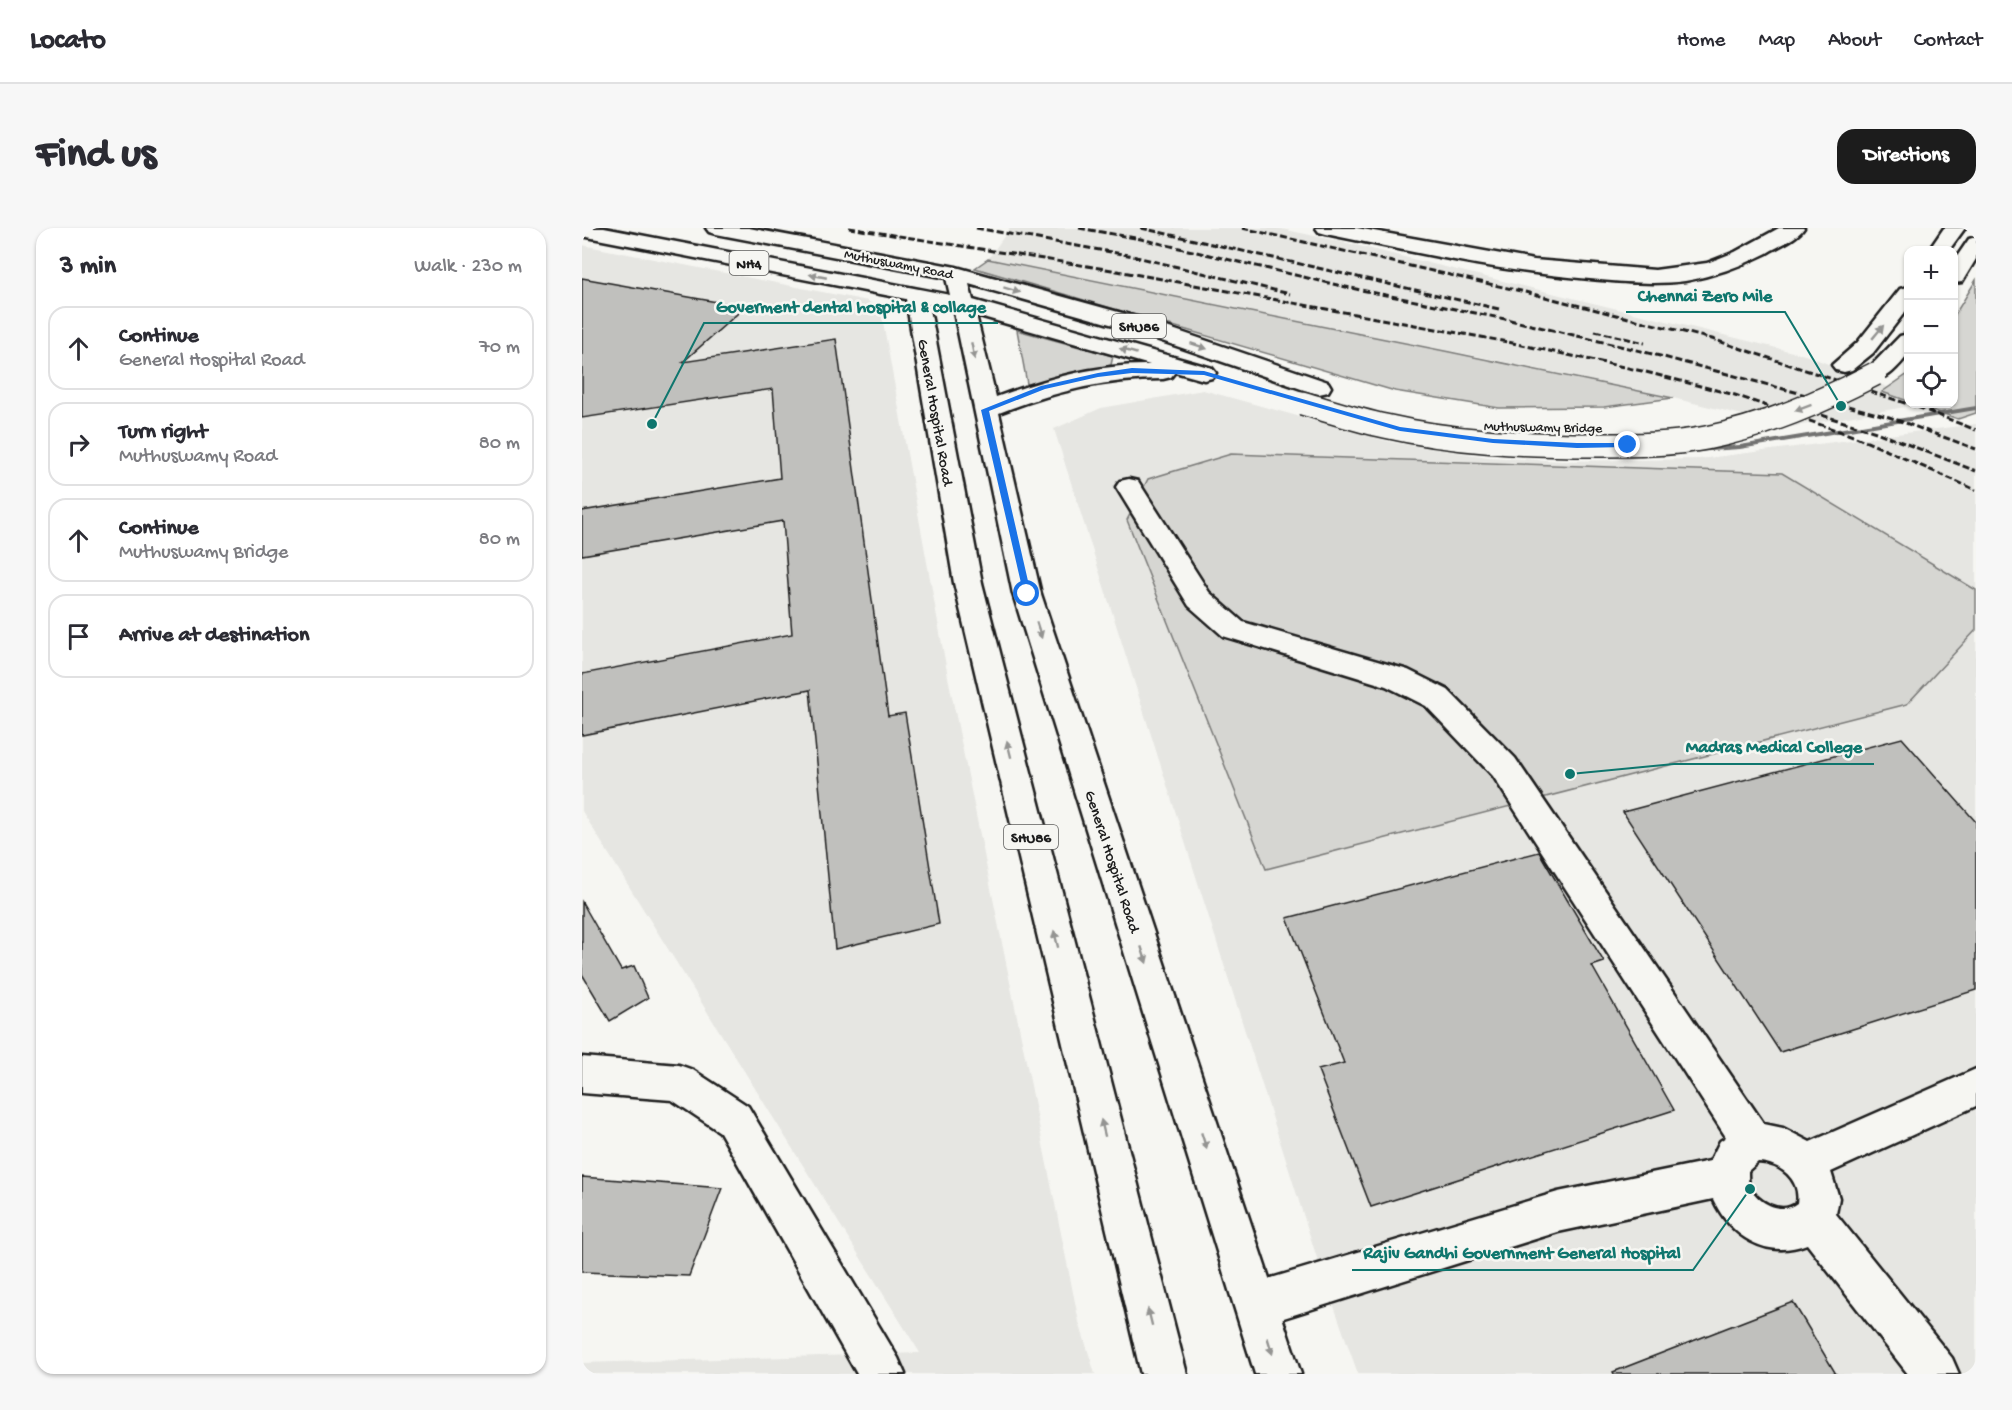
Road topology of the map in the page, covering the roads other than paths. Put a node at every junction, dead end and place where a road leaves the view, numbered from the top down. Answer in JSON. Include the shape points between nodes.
{"nodes":[{"id":1,"x":716,"y":228,"type":"edge"},
{"id":2,"x":1326,"y":228,"type":"edge"},
{"id":3,"x":1794,"y":228,"type":"edge"},
{"id":4,"x":1955,"y":228,"type":"edge"},
{"id":5,"x":582,"y":230,"type":"edge"},
{"id":6,"x":1976,"y":243,"type":"edge"},
{"id":7,"x":1943,"y":246,"type":"edge"},
{"id":8,"x":1958,"y":270,"type":"edge"},
{"id":9,"x":956,"y":273,"type":"junction"},
{"id":10,"x":916,"y":296,"type":"junction"},
{"id":11,"x":1904,"y":299,"type":"edge"},
{"id":12,"x":964,"y":304,"type":"junction"},
{"id":13,"x":1904,"y":346,"type":"edge"},
{"id":14,"x":1226,"y":380,"type":"junction"},
{"id":15,"x":1311,"y":395,"type":"junction"},
{"id":16,"x":985,"y":410,"type":"junction"},
{"id":17,"x":1129,"y":487,"type":"dead end"},
{"id":18,"x":582,"y":1076,"type":"edge"},
{"id":19,"x":1976,"y":1087,"type":"edge"},
{"id":20,"x":1753,"y":1143,"type":"junction"},
{"id":21,"x":1805,"y":1164,"type":"junction"},
{"id":22,"x":1726,"y":1177,"type":"junction"},
{"id":23,"x":1812,"y":1217,"type":"junction"},
{"id":24,"x":1258,"y":1305,"type":"junction"},
{"id":25,"x":882,"y":1374,"type":"edge"},
{"id":26,"x":1164,"y":1374,"type":"edge"},
{"id":27,"x":1278,"y":1374,"type":"edge"},
{"id":28,"x":1936,"y":1374,"type":"edge"}],
"edges":[{"from":1,"to":9,"type":"main road","name":"Muthuswamy Road","number":"NH4"},
{"from":2,"to":3,"type":"main road","via":[[1523,266],[1659,276],[1687,274],[1734,260]]},
{"from":4,"to":7,"type":"main road"},
{"from":10,"to":5,"type":"main road","name":"Muthuswamy Road","number":"NH4","one_way":true},
{"from":6,"to":8,"type":"main road"},
{"from":9,"to":10,"type":"main road"},
{"from":9,"to":12,"type":"main road","name":"General Hospital Road"},
{"from":9,"to":15,"type":"main road","name":"Muthuswamy Road","number":"SHU86","one_way":true,"via":[[1132,323]]},
{"from":10,"to":12,"type":"main road","name":"Muthuswamy Road","number":"SHU86"},
{"from":26,"to":10,"type":"main road","name":"General Hospital Road","number":"SHU86","one_way":true,"via":[[968,583]]},
{"from":15,"to":11,"type":"main road","name":"Muthuswamy Bridge","number":"SHU86","one_way":true,"via":[[1472,424],[1532,429],[1668,424],[1731,410],[1796,388],[1844,365],[1865,348]]},
{"from":14,"to":12,"type":"main road","name":"Muthuswamy Road","number":"SHU86","one_way":true},
{"from":12,"to":16,"type":"main road","name":"General Hospital Road","one_way":true},
{"from":13,"to":15,"type":"main road","name":"Muthuswamy Bridge","number":"SHU86","one_way":true,"bridge":true,"via":[[1875,374],[1816,403],[1719,435],[1653,444],[1577,445],[1457,438],[1386,426]]},
{"from":14,"to":15,"type":"main road","name":"Muthuswamy Road","number":"SHU86"},
{"from":14,"to":16,"type":"main road","name":"Muthuswamy Road","number":"SHU86","via":[[1132,370],[1043,387]]},
{"from":16,"to":24,"type":"main road","name":"General Hospital Road","one_way":true,"via":[[1027,594]]},
{"from":17,"to":20,"type":"main road","via":[[1199,600],[1233,629],[1396,678],[1437,698],[1471,731],[1504,766]]},
{"from":18,"to":25,"type":"main road","via":[[679,1083],[734,1119]]},
{"from":19,"to":21,"type":"main road"},
{"from":20,"to":21,"type":"main road","via":[[1781,1146]]},
{"from":20,"to":22,"type":"main road","via":[[1733,1155]]},
{"from":21,"to":23,"type":"main road","via":[[1818,1191],[1818,1205]]},
{"from":22,"to":23,"type":"main road","via":[[1737,1204],[1761,1224],[1790,1229]]},
{"from":22,"to":24,"type":"main road","via":[[1558,1212]]},
{"from":23,"to":28,"type":"main road"},
{"from":24,"to":27,"type":"main road","name":"General Hospital Road","one_way":true}]}
